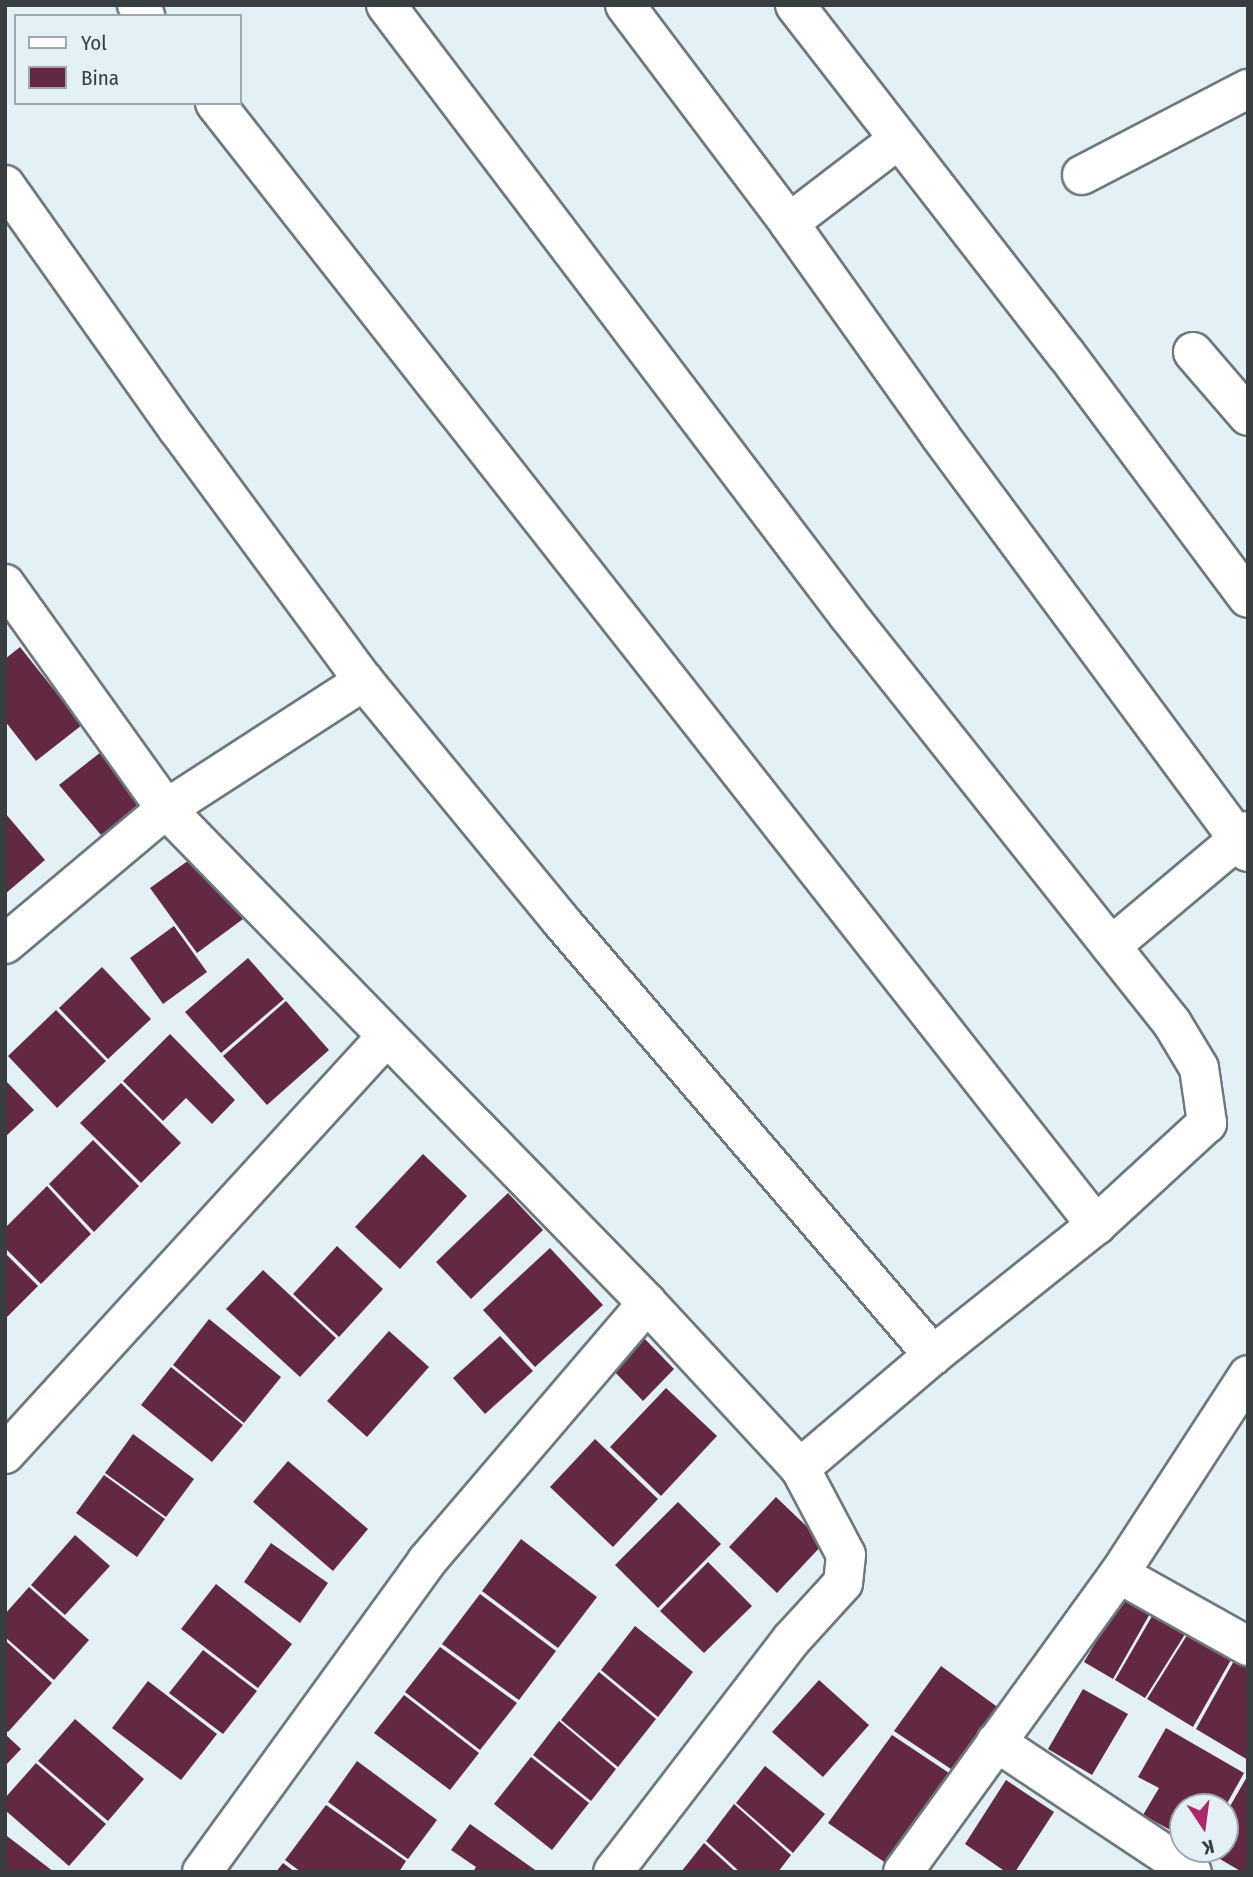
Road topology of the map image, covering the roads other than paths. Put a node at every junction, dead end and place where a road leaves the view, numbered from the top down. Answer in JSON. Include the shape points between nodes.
{"nodes":[{"id":1,"x":386,"y":5,"type":"edge"},
{"id":2,"x":625,"y":5,"type":"edge"},
{"id":3,"x":795,"y":5,"type":"edge"},
{"id":4,"x":217,"y":105,"type":"edge"},
{"id":5,"x":1241,"y":105,"type":"edge"},
{"id":6,"x":899,"y":139,"type":"junction"},
{"id":7,"x":1082,"y":175,"type":"dead end"},
{"id":8,"x":5,"y":185,"type":"edge"},
{"id":9,"x":789,"y":223,"type":"junction"},
{"id":10,"x":1193,"y":352,"type":"dead end"},
{"id":11,"x":1248,"y":416,"type":"edge"},
{"id":12,"x":9,"y":598,"type":"edge"},
{"id":13,"x":1248,"y":598,"type":"edge"},
{"id":14,"x":364,"y":681,"type":"junction"},
{"id":15,"x":166,"y":809,"type":"junction"},
{"id":16,"x":1244,"y":840,"type":"edge"},
{"id":17,"x":5,"y":944,"type":"edge"},
{"id":18,"x":1111,"y":946,"type":"junction"},
{"id":19,"x":386,"y":1037,"type":"junction"},
{"id":20,"x":1096,"y":1225,"type":"junction"},
{"id":21,"x":647,"y":1303,"type":"junction"},
{"id":22,"x":933,"y":1355,"type":"junction"},
{"id":23,"x":1248,"y":1375,"type":"edge"},
{"id":24,"x":5,"y":1454,"type":"edge"},
{"id":25,"x":800,"y":1468,"type":"junction"},
{"id":26,"x":1119,"y":1573,"type":"junction"},
{"id":27,"x":1248,"y":1646,"type":"edge"},
{"id":28,"x":996,"y":1742,"type":"junction"},
{"id":29,"x":1150,"y":1861,"type":"edge"},
{"id":30,"x":202,"y":1872,"type":"edge"},
{"id":31,"x":613,"y":1872,"type":"edge"},
{"id":32,"x":903,"y":1872,"type":"edge"},
{"id":33,"x":1192,"y":1872,"type":"edge"}],
"edges":[{"from":1,"to":18,"type":"street","via":[[733,465]]},
{"from":2,"to":9,"type":"street"},
{"from":3,"to":6,"type":"street"},
{"from":4,"to":20,"type":"street"},
{"from":5,"to":7,"type":"street"},
{"from":6,"to":9,"type":"street"},
{"from":6,"to":13,"type":"street"},
{"from":8,"to":14,"type":"street"},
{"from":9,"to":16,"type":"street","via":[[941,437]]},
{"from":10,"to":11,"type":"street"},
{"from":12,"to":15,"type":"street"},
{"from":14,"to":15,"type":"street"},
{"from":14,"to":22,"type":"street","via":[[561,921]]},
{"from":15,"to":17,"type":"street"},
{"from":15,"to":19,"type":"street"},
{"from":16,"to":18,"type":"street"},
{"from":18,"to":20,"type":"street","via":[[1172,1023],[1199,1068],[1207,1123]]},
{"from":19,"to":21,"type":"street"},
{"from":19,"to":24,"type":"street"},
{"from":20,"to":22,"type":"street"},
{"from":21,"to":25,"type":"street"},
{"from":21,"to":30,"type":"street","via":[[427,1561]]},
{"from":22,"to":25,"type":"street"},
{"from":23,"to":26,"type":"street"},
{"from":25,"to":31,"type":"street","via":[[846,1555],[843,1583],[791,1640]]},
{"from":26,"to":27,"type":"street"},
{"from":26,"to":28,"type":"street"},
{"from":28,"to":29,"type":"street"},
{"from":28,"to":32,"type":"street"},
{"from":29,"to":33,"type":"street"}]}
